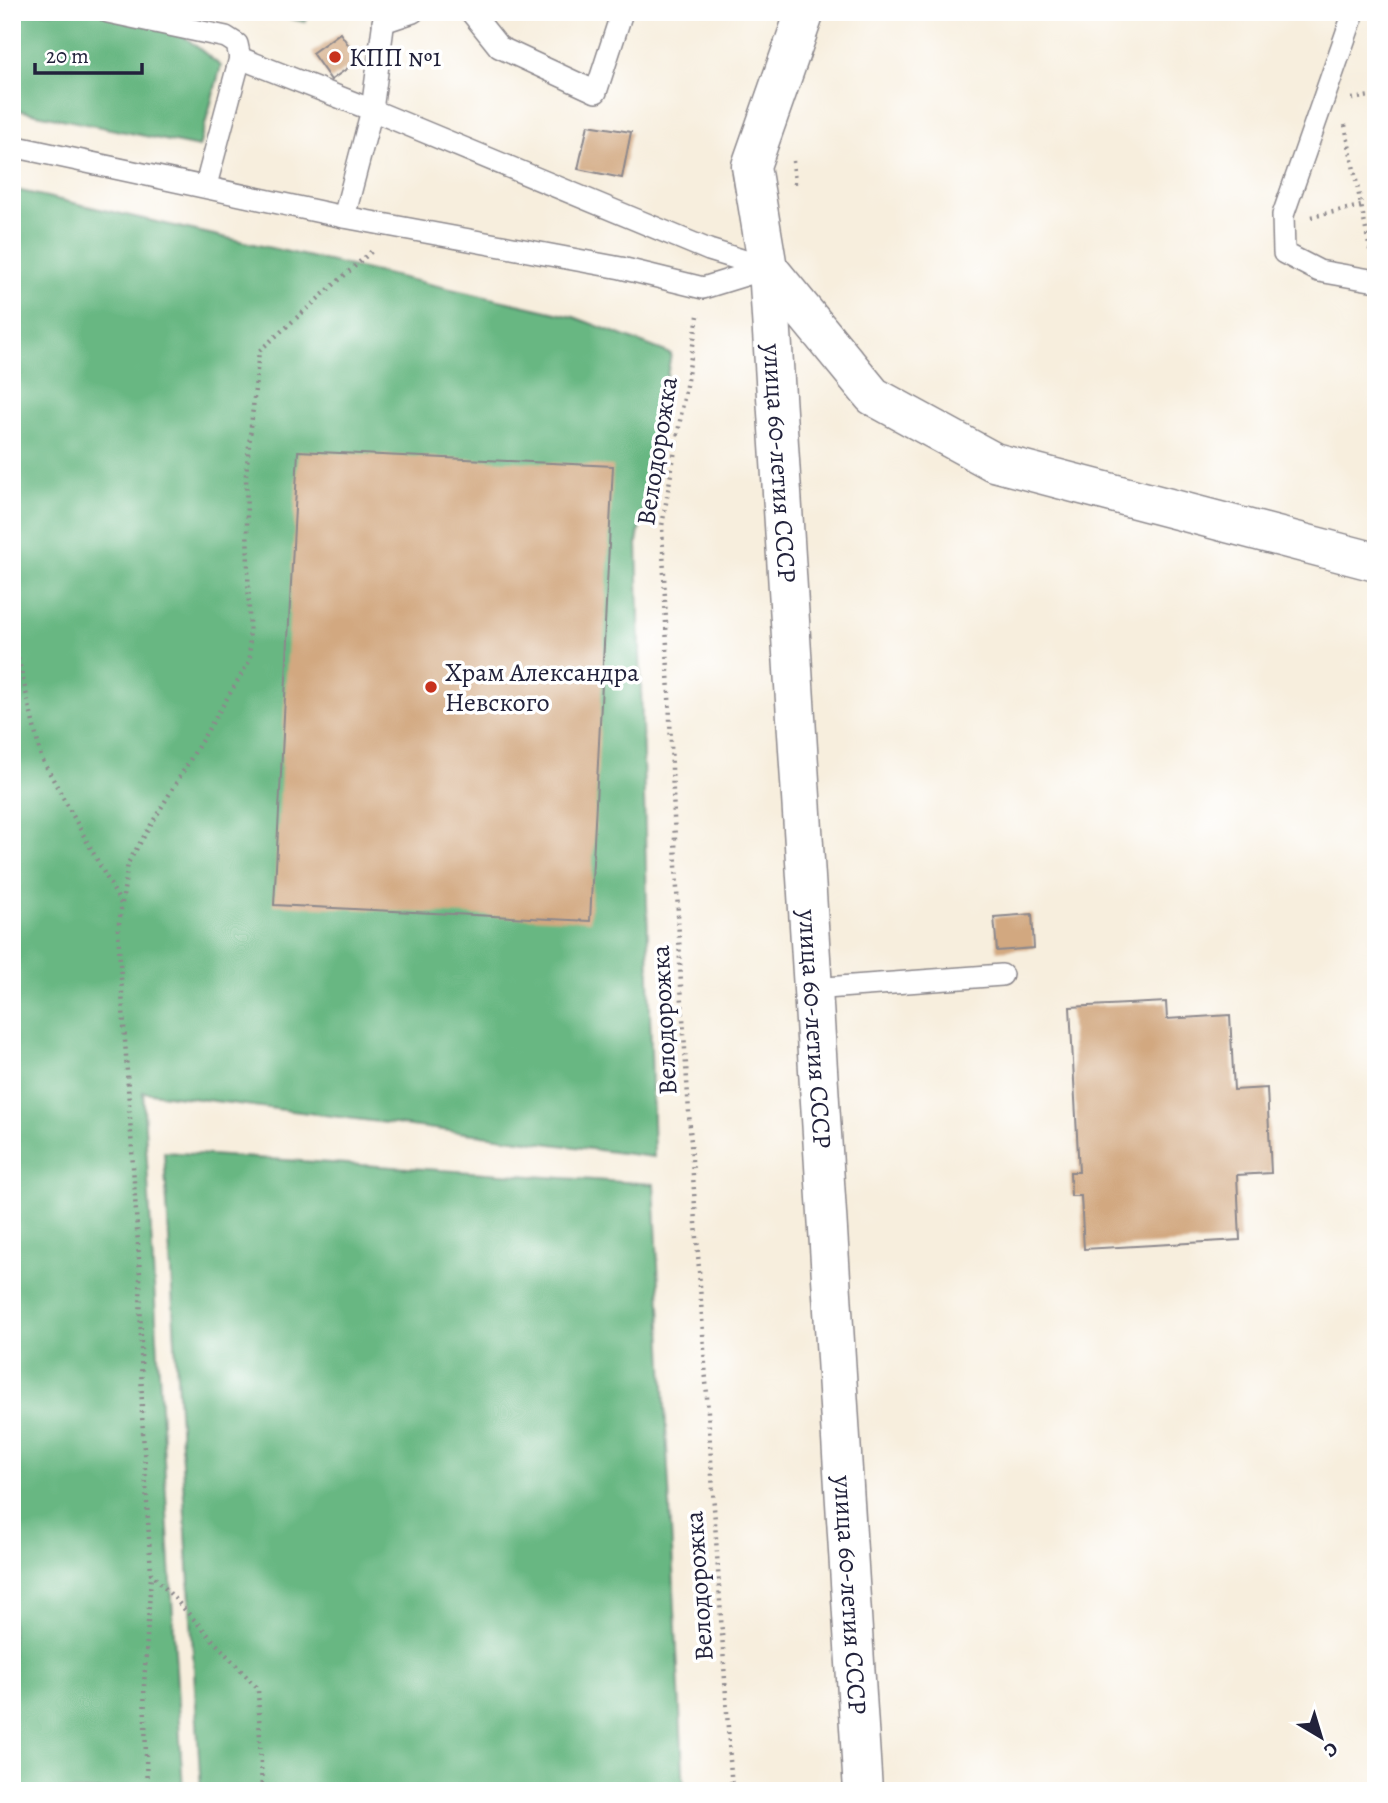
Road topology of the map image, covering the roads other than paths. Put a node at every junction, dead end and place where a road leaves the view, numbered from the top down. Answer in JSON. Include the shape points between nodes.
{"nodes":[{"id":1,"x":108,"y":12,"type":"edge"},
{"id":2,"x":413,"y":12,"type":"edge"},
{"id":3,"x":471,"y":12,"type":"edge"},
{"id":4,"x":622,"y":12,"type":"edge"},
{"id":5,"x":805,"y":12,"type":"edge"},
{"id":6,"x":1354,"y":12,"type":"edge"},
{"id":7,"x":384,"y":17,"type":"edge"},
{"id":8,"x":240,"y":58,"type":"junction"},
{"id":9,"x":372,"y":110,"type":"junction"},
{"id":10,"x":12,"y":146,"type":"edge"},
{"id":11,"x":206,"y":185,"type":"junction"},
{"id":12,"x":344,"y":217,"type":"junction"},
{"id":13,"x":768,"y":268,"type":"junction"},
{"id":14,"x":1376,"y":281,"type":"edge"},
{"id":15,"x":1376,"y":562,"type":"edge"},
{"id":16,"x":1002,"y":975,"type":"dead end"},
{"id":17,"x":812,"y":989,"type":"junction"},
{"id":18,"x":863,"y":1791,"type":"edge"}],
"edges":[{"from":1,"to":8,"type":"lane","via":[[226,37],[237,44]]},
{"from":2,"to":7,"type":"lane"},
{"from":3,"to":4,"type":"lane","via":[[499,47],[596,92]]},
{"from":5,"to":13,"type":"main road","name":"улица 60-летия СССР","via":[[751,166]]},
{"from":6,"to":14,"type":"lane","via":[[1283,215],[1284,253],[1319,271]]},
{"from":7,"to":9,"type":"lane"},
{"from":8,"to":9,"type":"lane"},
{"from":8,"to":11,"type":"lane"},
{"from":9,"to":12,"type":"lane"},
{"from":9,"to":13,"type":"lane","via":[[709,250]]},
{"from":10,"to":11,"type":"lane"},
{"from":11,"to":12,"type":"lane"},
{"from":12,"to":13,"type":"lane","via":[[621,268],[703,288]]},
{"from":13,"to":15,"type":"main road","via":[[873,396],[994,462]]},
{"from":13,"to":17,"type":"main road","name":"улица 60-летия СССР"},
{"from":16,"to":17,"type":"lane"},
{"from":17,"to":18,"type":"main road","name":"улица 60-летия СССР"}]}
